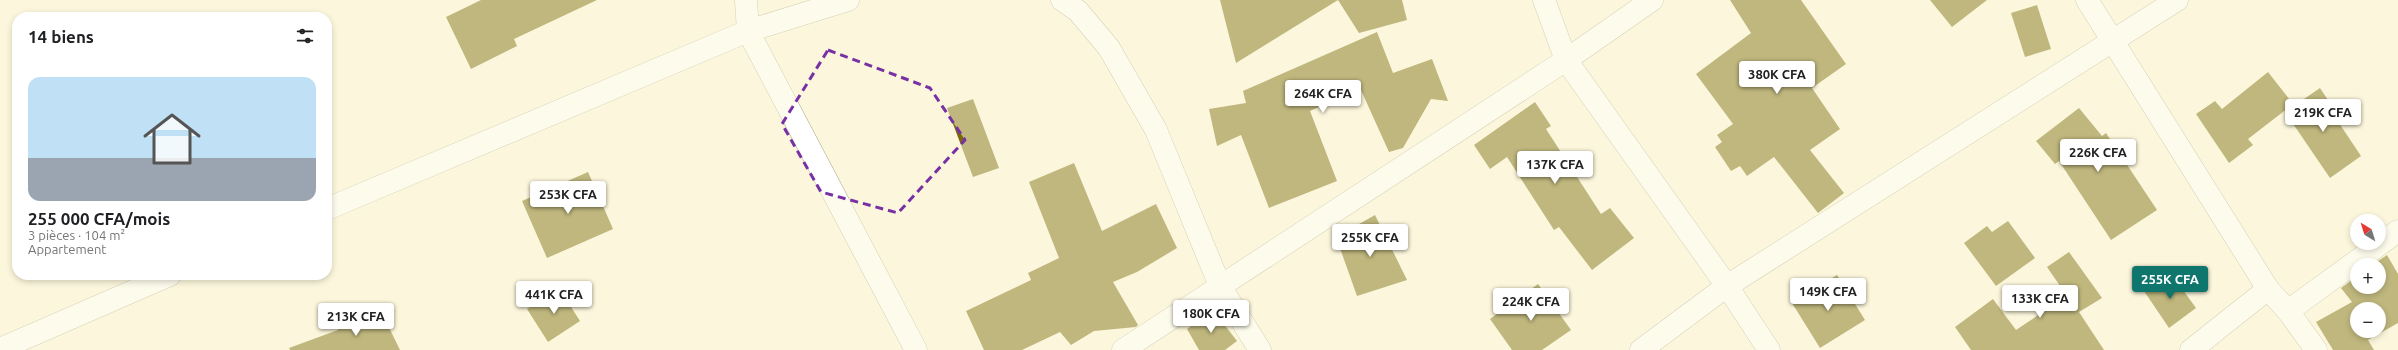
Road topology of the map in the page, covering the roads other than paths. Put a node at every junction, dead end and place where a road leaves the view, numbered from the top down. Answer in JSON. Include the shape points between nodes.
{"nodes":[{"id":1,"x":746,"y":0,"type":"edge"},
{"id":2,"x":848,"y":0,"type":"edge"},
{"id":3,"x":1062,"y":0,"type":"edge"},
{"id":4,"x":1544,"y":0,"type":"edge"},
{"id":5,"x":1652,"y":0,"type":"edge"},
{"id":6,"x":2087,"y":0,"type":"edge"},
{"id":7,"x":2177,"y":0,"type":"edge"},
{"id":8,"x":748,"y":31,"type":"junction"},
{"id":9,"x":2112,"y":40,"type":"junction"},
{"id":10,"x":1566,"y":60,"type":"junction"},
{"id":11,"x":332,"y":207,"type":"edge"},
{"id":12,"x":2398,"y":231,"type":"edge"},
{"id":13,"x":159,"y":280,"type":"edge"},
{"id":14,"x":1220,"y":286,"type":"junction"},
{"id":15,"x":1727,"y":286,"type":"junction"},
{"id":16,"x":2268,"y":289,"type":"junction"},
{"id":17,"x":2288,"y":311,"type":"junction"},
{"id":18,"x":0,"y":349,"type":"edge"},
{"id":19,"x":916,"y":350,"type":"edge"},
{"id":20,"x":1123,"y":350,"type":"edge"},
{"id":21,"x":1260,"y":350,"type":"edge"},
{"id":22,"x":1641,"y":350,"type":"edge"},
{"id":23,"x":1770,"y":350,"type":"edge"},
{"id":24,"x":2191,"y":350,"type":"edge"},
{"id":25,"x":2316,"y":350,"type":"edge"}],
"edges":[{"from":1,"to":8,"type":"street"},
{"from":2,"to":8,"type":"street"},
{"from":3,"to":14,"type":"street","via":[[1078,11],[1109,48],[1156,130]]},
{"from":4,"to":10,"type":"street"},
{"from":5,"to":10,"type":"street"},
{"from":6,"to":9,"type":"street"},
{"from":7,"to":9,"type":"street"},
{"from":8,"to":11,"type":"street"},
{"from":8,"to":19,"type":"street"},
{"from":9,"to":15,"type":"street"},
{"from":9,"to":16,"type":"street"},
{"from":10,"to":14,"type":"street"},
{"from":10,"to":15,"type":"street"},
{"from":12,"to":17,"type":"street"},
{"from":13,"to":18,"type":"street"},
{"from":14,"to":20,"type":"street"},
{"from":14,"to":21,"type":"street"},
{"from":15,"to":22,"type":"street"},
{"from":15,"to":23,"type":"street"},
{"from":16,"to":17,"type":"street"},
{"from":16,"to":24,"type":"street"},
{"from":17,"to":25,"type":"street"}]}
